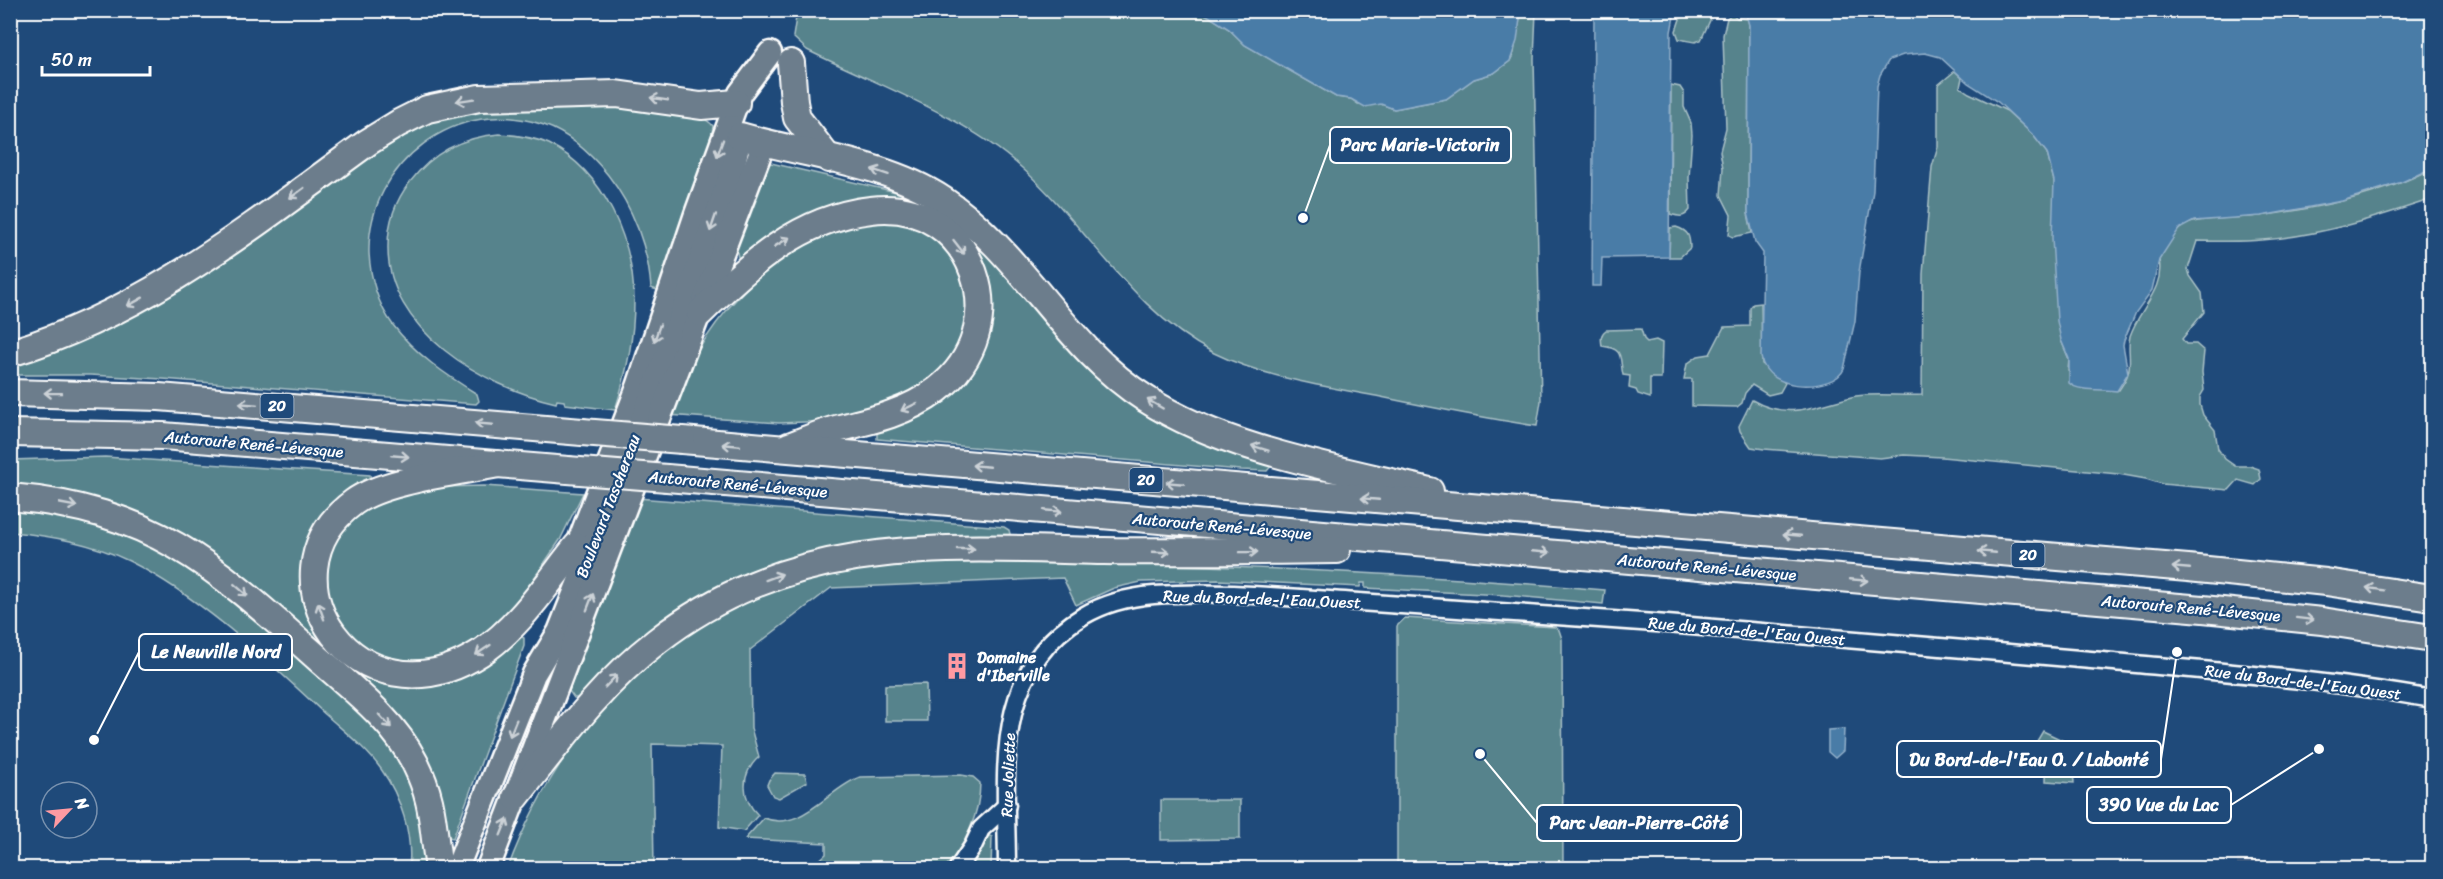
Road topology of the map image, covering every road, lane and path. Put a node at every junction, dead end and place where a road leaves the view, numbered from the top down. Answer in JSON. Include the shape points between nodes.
{"nodes":[{"id":1,"x":780,"y":58,"type":"joint"},
{"id":2,"x":736,"y":103,"type":"junction"},
{"id":3,"x":752,"y":140,"type":"junction"},
{"id":4,"x":829,"y":159,"type":"junction"},
{"id":5,"x":700,"y":313,"type":"junction"},
{"id":6,"x":10,"y":353,"type":"edge"},
{"id":7,"x":10,"y":393,"type":"edge"},
{"id":8,"x":10,"y":433,"type":"edge"},
{"id":9,"x":63,"y":433,"type":"junction"},
{"id":10,"x":10,"y":444,"type":"edge"},
{"id":11,"x":780,"y":449,"type":"junction"},
{"id":12,"x":498,"y":464,"type":"junction"},
{"id":13,"x":10,"y":497,"type":"edge"},
{"id":14,"x":1512,"y":511,"type":"junction"},
{"id":15,"x":577,"y":546,"type":"junction"},
{"id":16,"x":1482,"y":547,"type":"junction"},
{"id":17,"x":2433,"y":598,"type":"edge"},
{"id":18,"x":1067,"y":628,"type":"joint"},
{"id":19,"x":2433,"y":638,"type":"edge"},
{"id":20,"x":534,"y":674,"type":"junction"},
{"id":21,"x":2433,"y":699,"type":"edge"},
{"id":22,"x":516,"y":797,"type":"junction"},
{"id":23,"x":1006,"y":805,"type":"junction"},
{"id":24,"x":439,"y":868,"type":"edge"},
{"id":25,"x":457,"y":868,"type":"edge"},
{"id":26,"x":488,"y":868,"type":"edge"},
{"id":27,"x":958,"y":868,"type":"edge"},
{"id":28,"x":1007,"y":868,"type":"edge"}],
"edges":[{"from":1,"to":2,"type":"highway","via":[[740,93]]},
{"from":1,"to":4,"type":"highway","via":[[797,118]]},
{"from":2,"to":6,"type":"highway","one_way":true,"via":[[701,106],[616,94],[556,95],[479,98],[427,109],[368,142],[151,293],[90,324]]},
{"from":2,"to":15,"type":"highway","one_way":true,"via":[[638,387]]},
{"from":3,"to":4,"type":"highway"},
{"from":3,"to":5,"type":"highway","name":"Boulevard Taschereau"},
{"from":3,"to":20,"type":"highway","name":"Boulevard Taschereau","one_way":true,"via":[[732,168],[625,467],[559,632]]},
{"from":14,"to":4,"type":"highway","one_way":true,"via":[[1296,459],[1175,415],[1135,392],[1096,361],[998,249],[961,213],[913,184]]},
{"from":5,"to":11,"type":"highway","one_way":true,"via":[[775,246],[804,230],[848,214],[887,209],[916,215],[940,228],[965,255],[979,288],[980,318],[972,347],[950,379],[900,411]]},
{"from":22,"to":5,"type":"highway","name":"Boulevard Taschereau","one_way":true},
{"from":11,"to":7,"type":"highway","number":"20","one_way":true,"bridge":true,"via":[[159,397]]},
{"from":8,"to":9,"type":"highway","name":"Autoroute René-Lévesque"},
{"from":9,"to":10,"type":"highway"},
{"from":9,"to":12,"type":"highway","name":"Autoroute René-Lévesque","one_way":true,"via":[[163,436]]},
{"from":14,"to":11,"type":"highway","number":"20","one_way":true},
{"from":15,"to":12,"type":"highway","one_way":true,"via":[[503,634],[455,666],[427,673],[396,673],[366,664],[342,646],[323,616],[315,583],[321,545],[335,520],[354,502],[378,489]]},
{"from":12,"to":16,"type":"highway","name":"Autoroute René-Lévesque","one_way":true,"bridge":true},
{"from":13,"to":24,"type":"highway","one_way":true,"via":[[70,505],[132,523],[188,551],[238,587],[361,697],[402,741],[429,800]]},
{"from":17,"to":14,"type":"highway","number":"20","one_way":true,"via":[[2263,575]]},
{"from":15,"to":20,"type":"highway","via":[[545,627]]},
{"from":16,"to":19,"type":"highway","name":"Autoroute René-Lévesque","one_way":true,"via":[[2226,611]]},
{"from":22,"to":16,"type":"highway","one_way":true,"via":[[588,704],[651,645],[721,600],[804,567],[873,553],[924,550],[1190,553]]},
{"from":18,"to":21,"type":"street","name":"Rue du Bord-de-l'Eau Ouest","via":[[1096,609],[1131,598],[1172,594],[1270,597],[1485,609],[2159,666],[2324,682]]},
{"from":18,"to":23,"type":"street","name":"Rue Joliette","via":[[1036,660],[1018,693],[1007,741]]},
{"from":20,"to":25,"type":"highway","name":"Boulevard Taschereau","one_way":true},
{"from":26,"to":22,"type":"highway","name":"Boulevard Taschereau","one_way":true},
{"from":23,"to":27,"type":"street","via":[[981,829]]},
{"from":23,"to":28,"type":"street","name":"Rue Joliette"}]}
